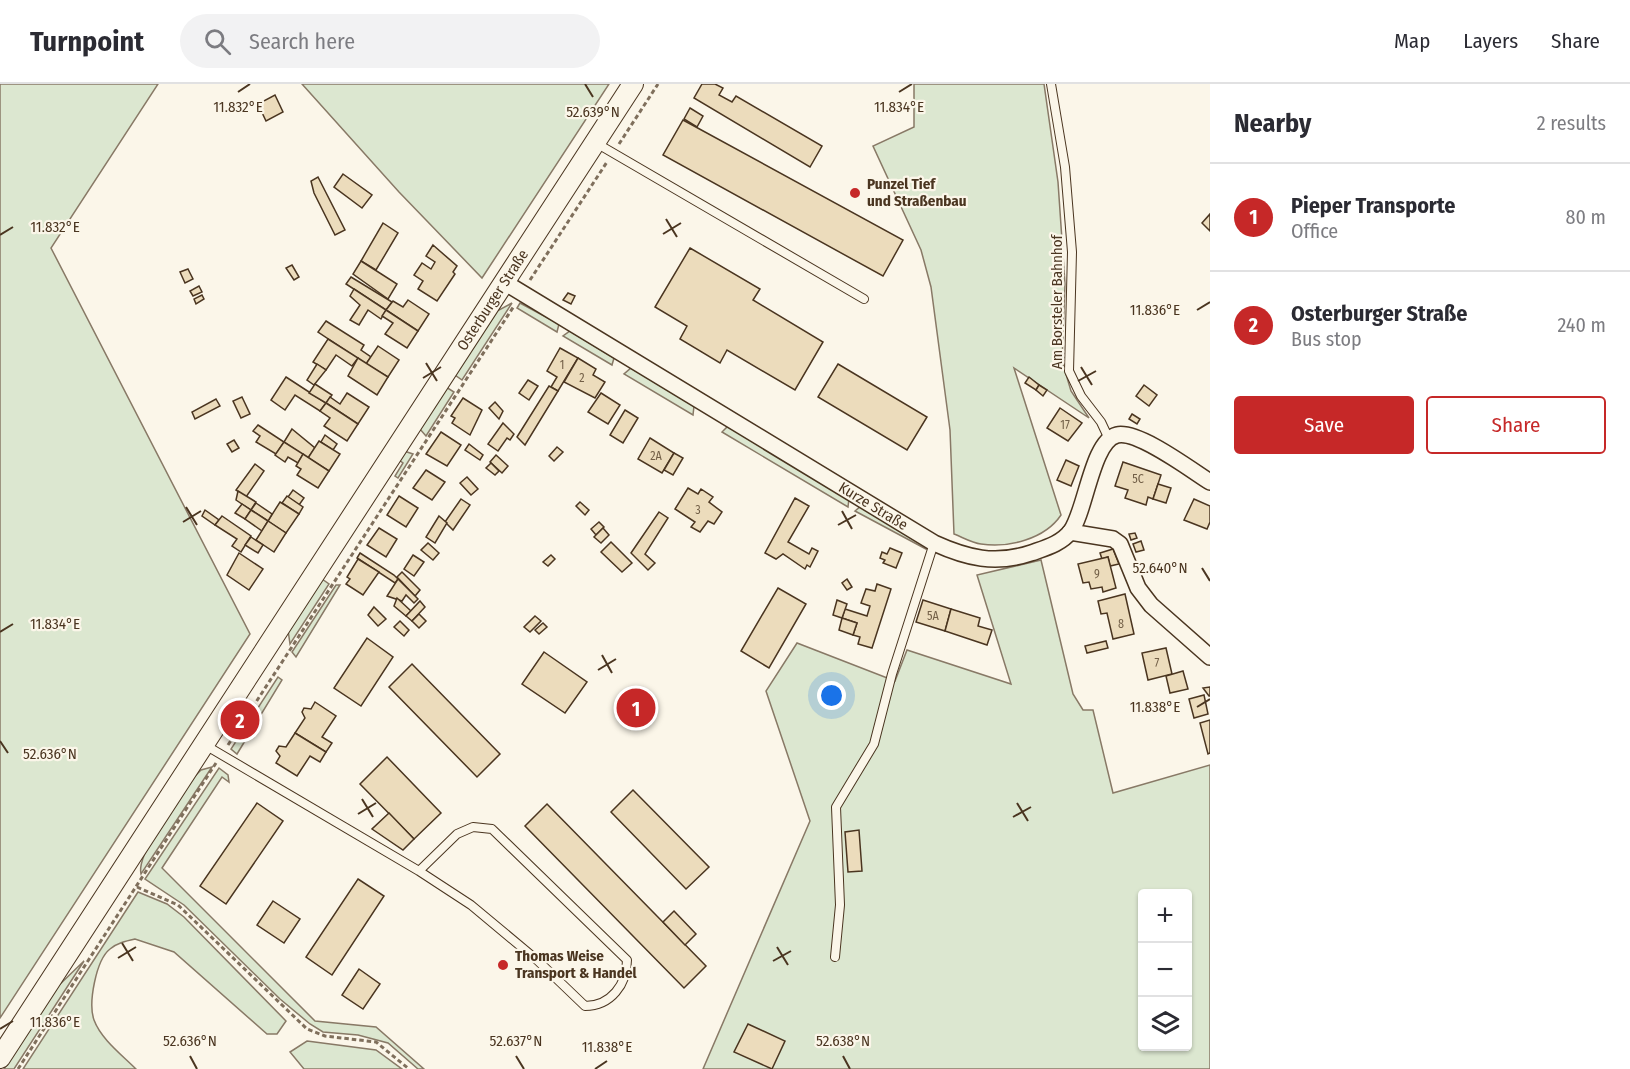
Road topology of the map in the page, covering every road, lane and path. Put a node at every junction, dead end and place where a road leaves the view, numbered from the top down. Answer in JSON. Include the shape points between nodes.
{"nodes":[{"id":1,"x":633,"y":84,"type":"edge"},
{"id":2,"x":658,"y":84,"type":"edge"},
{"id":3,"x":1051,"y":84,"type":"edge"},
{"id":4,"x":595,"y":142,"type":"junction"},
{"id":5,"x":613,"y":153,"type":"junction"},
{"id":6,"x":504,"y":282,"type":"junction"},
{"id":7,"x":521,"y":293,"type":"junction"},
{"id":8,"x":864,"y":299,"type":"dead end"},
{"id":9,"x":1109,"y":439,"type":"junction"},
{"id":10,"x":1210,"y":482,"type":"edge"},
{"id":11,"x":1070,"y":532,"type":"junction"},
{"id":12,"x":934,"y":543,"type":"junction"},
{"id":13,"x":1210,"y":657,"type":"edge"},
{"id":14,"x":213,"y":751,"type":"junction"},
{"id":15,"x":419,"y":871,"type":"junction"},
{"id":16,"x":120,"y":875,"type":"junction"},
{"id":17,"x":137,"y":887,"type":"junction"},
{"id":18,"x":835,"y":957,"type":"dead end"},
{"id":19,"x":0,"y":1058,"type":"edge"},
{"id":20,"x":18,"y":1069,"type":"edge"},
{"id":21,"x":409,"y":1069,"type":"edge"}],
"edges":[{"from":1,"to":4,"type":"street","name":"Osterburger Straße"},
{"from":2,"to":5,"type":"path"},
{"from":3,"to":9,"type":"lane","name":"Am Borsteler Bahnhof","via":[[1065,167],[1072,252],[1069,372]]},
{"from":4,"to":5,"type":"lane"},
{"from":4,"to":6,"type":"street","name":"Osterburger Straße"},
{"from":5,"to":7,"type":"path"},
{"from":5,"to":8,"type":"lane"},
{"from":6,"to":7,"type":"street","name":"Kurze Straße"},
{"from":6,"to":14,"type":"street","name":"Osterburger Straße"},
{"from":7,"to":12,"type":"street","name":"Kurze Straße"},
{"from":7,"to":14,"type":"path"},
{"from":9,"to":10,"type":"street","via":[[1130,436]]},
{"from":9,"to":11,"type":"street","via":[[1100,452]]},
{"from":11,"to":12,"type":"street","name":"Kurze Straße","via":[[1060,541],[1031,552],[987,560],[965,557]]},
{"from":11,"to":13,"type":"street","via":[[1113,539],[1120,544],[1138,588]]},
{"from":12,"to":18,"type":"lane","via":[[874,744],[836,807],[840,906]]},
{"from":14,"to":15,"type":"lane"},
{"from":14,"to":16,"type":"street","name":"Osterburger Straße"},
{"from":14,"to":17,"type":"path"},
{"from":15,"to":15,"type":"lane","via":[[457,834],[472,827],[492,829],[627,960],[627,975],[620,989],[597,1006],[585,1006],[501,929]]},
{"from":16,"to":17,"type":"path"},
{"from":16,"to":19,"type":"street","name":"Osterburger Straße"},
{"from":17,"to":20,"type":"path"},
{"from":17,"to":21,"type":"path","via":[[178,905],[307,1029],[325,1036],[376,1042]]}]}
